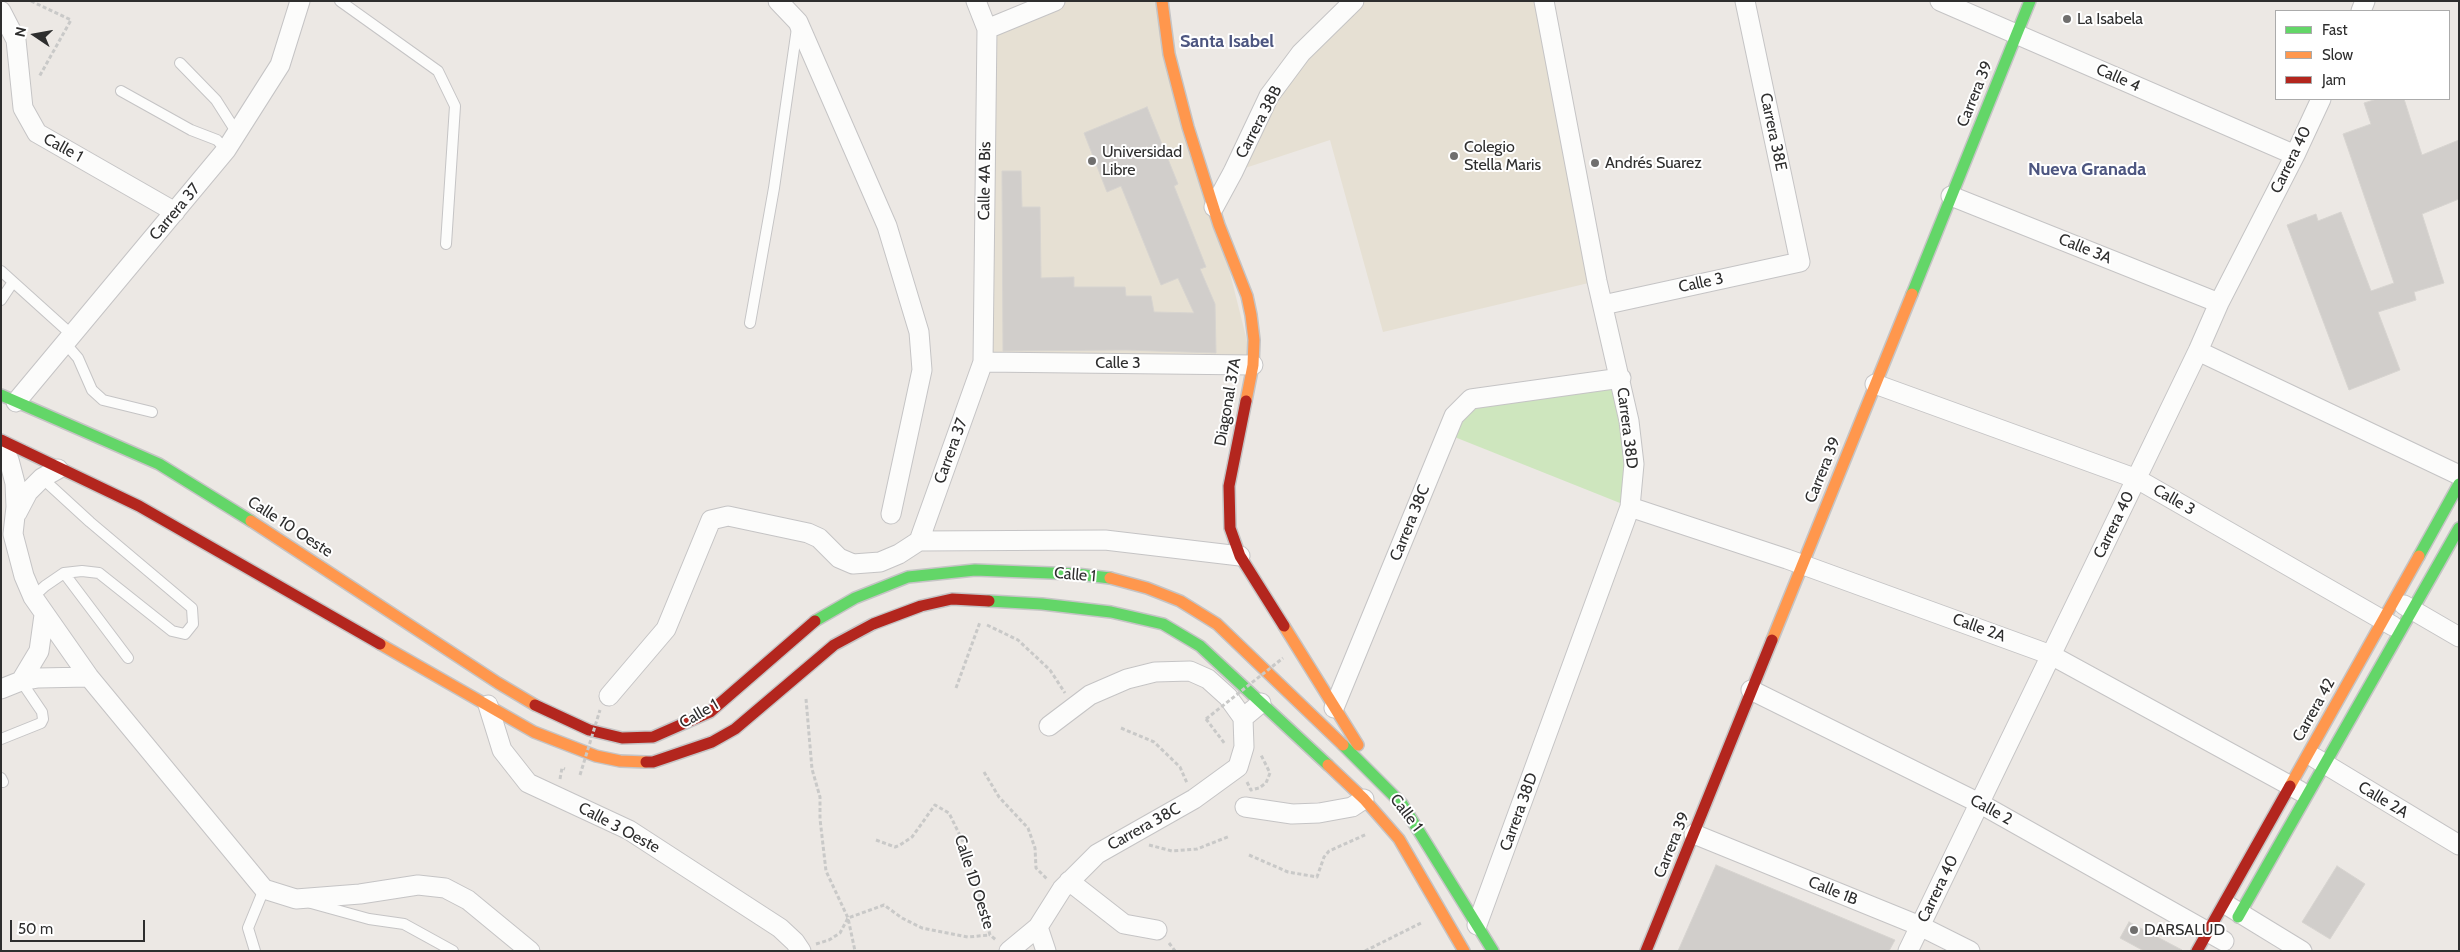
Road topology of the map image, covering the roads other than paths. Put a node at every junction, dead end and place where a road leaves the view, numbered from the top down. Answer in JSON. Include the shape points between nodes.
{"nodes":[{"id":1,"x":300,"y":1,"type":"edge"},
{"id":2,"x":340,"y":1,"type":"edge"},
{"id":3,"x":778,"y":1,"type":"edge"},
{"id":4,"x":976,"y":1,"type":"edge"},
{"id":5,"x":1055,"y":1,"type":"edge"},
{"id":6,"x":1162,"y":1,"type":"edge"},
{"id":7,"x":1354,"y":1,"type":"edge"},
{"id":8,"x":1544,"y":1,"type":"edge"},
{"id":9,"x":1745,"y":1,"type":"edge"},
{"id":10,"x":1940,"y":1,"type":"edge"},
{"id":11,"x":2030,"y":1,"type":"edge"},
{"id":12,"x":1,"y":11,"type":"edge"},
{"id":13,"x":798,"y":22,"type":"junction"},
{"id":14,"x":986,"y":28,"type":"junction"},
{"id":15,"x":2017,"y":34,"type":"junction"},
{"id":16,"x":180,"y":63,"type":"dead end"},
{"id":17,"x":121,"y":91,"type":"dead end"},
{"id":18,"x":2321,"y":100,"type":"edge"},
{"id":19,"x":237,"y":134,"type":"junction"},
{"id":20,"x":226,"y":150,"type":"junction"},
{"id":21,"x":2295,"y":155,"type":"junction"},
{"id":22,"x":1951,"y":196,"type":"junction"},
{"id":23,"x":1214,"y":207,"type":"junction"},
{"id":24,"x":175,"y":212,"type":"junction"},
{"id":25,"x":446,"y":244,"type":"dead end"},
{"id":26,"x":1800,"y":262,"type":"joint"},
{"id":27,"x":1,"y":271,"type":"edge"},
{"id":28,"x":13,"y":282,"type":"junction"},
{"id":29,"x":1,"y":300,"type":"edge"},
{"id":30,"x":2219,"y":303,"type":"junction"},
{"id":31,"x":1602,"y":305,"type":"junction"},
{"id":32,"x":750,"y":323,"type":"dead end"},
{"id":33,"x":69,"y":339,"type":"junction"},
{"id":34,"x":2198,"y":352,"type":"junction"},
{"id":35,"x":983,"y":362,"type":"junction"},
{"id":36,"x":1253,"y":365,"type":"junction"},
{"id":37,"x":1621,"y":378,"type":"junction"},
{"id":38,"x":1875,"y":384,"type":"junction"},
{"id":39,"x":9,"y":399,"type":"edge"},
{"id":40,"x":152,"y":412,"type":"dead end"},
{"id":41,"x":1,"y":440,"type":"edge"},
{"id":42,"x":1,"y":446,"type":"edge"},
{"id":43,"x":50,"y":473,"type":"junction"},
{"id":44,"x":2459,"y":475,"type":"edge"},
{"id":45,"x":2137,"y":479,"type":"junction"},
{"id":46,"x":2459,"y":484,"type":"edge"},
{"id":47,"x":228,"y":506,"type":"junction"},
{"id":48,"x":1630,"y":507,"type":"junction"},
{"id":49,"x":891,"y":514,"type":"dead end"},
{"id":50,"x":236,"y":526,"type":"dead end"},
{"id":51,"x":2459,"y":528,"type":"edge"},
{"id":52,"x":13,"y":534,"type":"junction"},
{"id":53,"x":919,"y":540,"type":"junction"},
{"id":54,"x":225,"y":542,"type":"dead end"},
{"id":55,"x":207,"y":545,"type":"junction"},
{"id":56,"x":1240,"y":556,"type":"junction"},
{"id":57,"x":1802,"y":565,"type":"junction"},
{"id":58,"x":64,"y":574,"type":"junction"},
{"id":59,"x":33,"y":597,"type":"junction"},
{"id":60,"x":2394,"y":600,"type":"junction"},
{"id":61,"x":2412,"y":610,"type":"junction"},
{"id":62,"x":44,"y":615,"type":"junction"},
{"id":63,"x":2383,"y":620,"type":"junction"},
{"id":64,"x":2400,"y":631,"type":"junction"},
{"id":65,"x":2459,"y":637,"type":"edge"},
{"id":66,"x":2051,"y":655,"type":"junction"},
{"id":67,"x":128,"y":658,"type":"dead end"},
{"id":68,"x":89,"y":677,"type":"junction"},
{"id":69,"x":21,"y":681,"type":"junction"},
{"id":70,"x":1,"y":689,"type":"edge"},
{"id":71,"x":1751,"y":690,"type":"junction"},
{"id":72,"x":605,"y":703,"type":"road end"},
{"id":73,"x":488,"y":705,"type":"junction"},
{"id":74,"x":1334,"y":708,"type":"junction"},
{"id":75,"x":1252,"y":710,"type":"junction"},
{"id":76,"x":546,"y":711,"type":"joint"},
{"id":77,"x":1049,"y":726,"type":"dead end"},
{"id":78,"x":1,"y":739,"type":"edge"},
{"id":79,"x":2308,"y":754,"type":"junction"},
{"id":80,"x":2325,"y":764,"type":"junction"},
{"id":81,"x":1380,"y":780,"type":"junction"},
{"id":82,"x":2291,"y":784,"type":"junction"},
{"id":83,"x":2307,"y":796,"type":"junction"},
{"id":84,"x":1364,"y":799,"type":"junction"},
{"id":85,"x":1979,"y":803,"type":"junction"},
{"id":86,"x":1245,"y":807,"type":"dead end"},
{"id":87,"x":1694,"y":834,"type":"junction"},
{"id":88,"x":2459,"y":845,"type":"edge"},
{"id":89,"x":1065,"y":885,"type":"junction"},
{"id":90,"x":264,"y":889,"type":"junction"},
{"id":91,"x":296,"y":899,"type":"junction"},
{"id":92,"x":2224,"y":903,"type":"junction"},
{"id":93,"x":1478,"y":925,"type":"junction"},
{"id":94,"x":1920,"y":926,"type":"junction"},
{"id":95,"x":1038,"y":927,"type":"junction"},
{"id":96,"x":1156,"y":930,"type":"dead end"},
{"id":97,"x":2208,"y":932,"type":"junction"},
{"id":98,"x":2229,"y":933,"type":"edge"},
{"id":99,"x":798,"y":946,"type":"edge"},
{"id":100,"x":1006,"y":948,"type":"edge"},
{"id":101,"x":255,"y":951,"type":"edge"},
{"id":102,"x":453,"y":951,"type":"edge"},
{"id":103,"x":530,"y":951,"type":"edge"},
{"id":104,"x":1046,"y":951,"type":"edge"},
{"id":105,"x":1464,"y":951,"type":"edge"},
{"id":106,"x":1492,"y":951,"type":"edge"},
{"id":107,"x":1646,"y":951,"type":"edge"},
{"id":108,"x":1908,"y":951,"type":"edge"},
{"id":109,"x":1970,"y":951,"type":"edge"},
{"id":110,"x":2198,"y":951,"type":"edge"},
{"id":111,"x":2302,"y":951,"type":"edge"}],
"edges":[{"from":1,"to":19,"type":"street","name":"Carrera 37","via":[[280,65]]},
{"from":2,"to":25,"type":"lane","via":[[438,71],[455,106]]},
{"from":3,"to":13,"type":"street"},
{"from":4,"to":14,"type":"street","name":"Calle 4A Bis"},
{"from":5,"to":14,"type":"street"},
{"from":6,"to":23,"type":"main road","name":"Diagonal 37A","via":[[1169,54]]},
{"from":7,"to":23,"type":"street","name":"Carrera 38B","via":[[1300,53],[1270,96]]},
{"from":8,"to":31,"type":"street","name":"Carrera 38D"},
{"from":9,"to":26,"type":"street","name":"Carrera 38E"},
{"from":10,"to":15,"type":"street","name":"Calle 4"},
{"from":11,"to":15,"type":"main road","name":"Carrera 39"},
{"from":12,"to":24,"type":"street","name":"Calle 1","via":[[16,40],[23,108],[37,133]]},
{"from":13,"to":32,"type":"lane"},
{"from":13,"to":49,"type":"street","via":[[887,226],[919,332],[922,370]]},
{"from":14,"to":35,"type":"street","name":"Calle 4A Bis"},
{"from":15,"to":21,"type":"street","name":"Calle 4"},
{"from":15,"to":22,"type":"main road","name":"Carrera 39"},
{"from":16,"to":19,"type":"lane","via":[[216,100]]},
{"from":17,"to":20,"type":"lane","via":[[191,130],[217,140]]},
{"from":18,"to":21,"type":"street","name":"Carrera 40"},
{"from":19,"to":20,"type":"street","name":"Carrera 37"},
{"from":20,"to":24,"type":"street","name":"Carrera 37"},
{"from":21,"to":30,"type":"street","name":"Carrera 40"},
{"from":22,"to":30,"type":"street","name":"Calle 3A"},
{"from":22,"to":38,"type":"main road","name":"Carrera 39"},
{"from":23,"to":36,"type":"main road","name":"Diagonal 37A","via":[[1247,296],[1254,340]]},
{"from":24,"to":33,"type":"street","name":"Carrera 37"},
{"from":26,"to":31,"type":"street","name":"Calle 3"},
{"from":27,"to":28,"type":"lane"},
{"from":28,"to":29,"type":"lane"},
{"from":28,"to":33,"type":"lane"},
{"from":30,"to":34,"type":"street","name":"Carrera 40"},
{"from":31,"to":37,"type":"street","name":"Carrera 38D"},
{"from":33,"to":39,"type":"street","name":"Carrera 37"},
{"from":33,"to":40,"type":"lane","via":[[92,390],[103,400]]},
{"from":34,"to":44,"type":"street"},
{"from":34,"to":45,"type":"street","name":"Carrera 40"},
{"from":35,"to":36,"type":"street","name":"Calle 3"},
{"from":35,"to":53,"type":"street","name":"Carrera 37"},
{"from":36,"to":56,"type":"main road","name":"Diagonal 37A","via":[[1228,498],[1230,528]]},
{"from":37,"to":48,"type":"street","name":"Carrera 38D","via":[[1634,464]]},
{"from":37,"to":74,"type":"street","name":"Carrera 38C","via":[[1471,399],[1454,416]]},
{"from":38,"to":45,"type":"street","name":"Calle 3"},
{"from":38,"to":57,"type":"main road","name":"Carrera 39"},
{"from":39,"to":47,"type":"main road","name":"Calle 10 Oeste","via":[[159,464]]},
{"from":41,"to":43,"type":"main road"},
{"from":42,"to":52,"type":"street","via":[[15,483]]},
{"from":43,"to":52,"type":"street","via":[[28,492],[18,510]]},
{"from":43,"to":55,"type":"main road","via":[[139,506]]},
{"from":43,"to":58,"type":"lane","via":[[90,522],[192,608],[193,624],[186,634],[172,631],[99,573]]},
{"from":45,"to":63,"type":"street","name":"Calle 3"},
{"from":45,"to":66,"type":"street","name":"Carrera 40"},
{"from":46,"to":60,"type":"main road","name":"Carrera 42"},
{"from":47,"to":50,"type":"main road"},
{"from":47,"to":76,"type":"main road","name":"Calle 10 Oeste"},
{"from":48,"to":57,"type":"street","name":"Calle 2A"},
{"from":48,"to":93,"type":"street","name":"Carrera 38D"},
{"from":51,"to":61,"type":"main road"},
{"from":52,"to":59,"type":"street"},
{"from":53,"to":56,"type":"street","via":[[1105,540]]},
{"from":53,"to":72,"type":"street","via":[[880,562],[853,564],[839,558],[819,538],[808,533],[728,516],[711,520],[666,629]]},
{"from":54,"to":55,"type":"main road"},
{"from":55,"to":73,"type":"main road"},
{"from":56,"to":74,"type":"main road","name":"Diagonal 37A"},
{"from":57,"to":66,"type":"street","name":"Calle 2A"},
{"from":57,"to":71,"type":"main road","name":"Carrera 39"},
{"from":58,"to":59,"type":"lane"},
{"from":58,"to":67,"type":"lane"},
{"from":59,"to":62,"type":"street"},
{"from":60,"to":61,"type":"street"},
{"from":60,"to":63,"type":"main road","name":"Carrera 42"},
{"from":61,"to":64,"type":"main road"},
{"from":61,"to":65,"type":"street"},
{"from":62,"to":68,"type":"street"},
{"from":62,"to":69,"type":"street","via":[[38,650]]},
{"from":63,"to":64,"type":"street","name":"Calle 3"},
{"from":63,"to":79,"type":"main road","name":"Carrera 42"},
{"from":64,"to":80,"type":"main road"},
{"from":66,"to":82,"type":"street","name":"Calle 2A"},
{"from":66,"to":85,"type":"street","name":"Carrera 40"},
{"from":68,"to":69,"type":"street","via":[[55,676]]},
{"from":68,"to":90,"type":"street"},
{"from":69,"to":70,"type":"street"},
{"from":69,"to":78,"type":"lane","via":[[42,712],[43,719],[41,723]]},
{"from":71,"to":85,"type":"street","name":"Calle 2"},
{"from":71,"to":87,"type":"main road","name":"Carrera 39"},
{"from":73,"to":75,"type":"main road","name":"Calle 1","via":[[549,738],[596,756],[653,762],[712,742],[735,729],[823,653],[846,638],[921,606],[952,600],[1042,604],[1140,617],[1163,624],[1200,646]]},
{"from":73,"to":99,"type":"street","name":"Calle 3 Oeste","via":[[502,750],[528,783],[629,830],[780,928]]},
{"from":74,"to":81,"type":"main road","name":"Diagonal 37A"},
{"from":75,"to":77,"type":"street","via":[[1228,697],[1208,679],[1190,671],[1155,672],[1127,679],[1090,695]]},
{"from":75,"to":84,"type":"main road","name":"Calle 1"},
{"from":75,"to":89,"type":"street","name":"Carrera 38C","via":[[1238,767],[1194,799],[1097,854]]},
{"from":76,"to":81,"type":"main road","name":"Calle 1","via":[[589,730],[622,738],[653,737],[710,712],[820,618],[878,587],[926,573],[975,570],[1076,574],[1115,579],[1147,588],[1180,602],[1217,624]]},
{"from":79,"to":80,"type":"street","name":"Calle 2A"},
{"from":79,"to":82,"type":"main road","name":"Carrera 42"},
{"from":80,"to":83,"type":"main road"},
{"from":80,"to":88,"type":"street","name":"Calle 2A"},
{"from":81,"to":93,"type":"main road","name":"Calle 1","via":[[1402,804]]},
{"from":82,"to":83,"type":"street","name":"Calle 2A"},
{"from":82,"to":92,"type":"main road","name":"Carrera 42"},
{"from":83,"to":98,"type":"main road"},
{"from":84,"to":86,"type":"street","via":[[1352,807],[1320,813],[1292,814]]},
{"from":84,"to":105,"type":"main road","name":"Calle 1","via":[[1399,839]]},
{"from":85,"to":94,"type":"street","name":"Carrera 40"},
{"from":85,"to":97,"type":"street","name":"Calle 2"},
{"from":87,"to":94,"type":"street","name":"Calle 1B"},
{"from":87,"to":107,"type":"main road","name":"Carrera 39"},
{"from":89,"to":95,"type":"street","name":"Carrera 38C"},
{"from":89,"to":96,"type":"street","via":[[1124,924]]},
{"from":90,"to":91,"type":"street"},
{"from":90,"to":101,"type":"lane","via":[[248,928]]},
{"from":91,"to":102,"type":"lane","via":[[369,919],[404,924]]},
{"from":91,"to":103,"type":"street","via":[[418,885],[445,888],[468,900]]},
{"from":92,"to":97,"type":"main road","name":"Carrera 42"},
{"from":92,"to":98,"type":"street","name":"Calle 2"},
{"from":93,"to":106,"type":"main road","name":"Calle 1"},
{"from":94,"to":108,"type":"street","name":"Carrera 40"},
{"from":94,"to":109,"type":"street","name":"Calle 1B"},
{"from":95,"to":100,"type":"street","name":"Carrera 38C"},
{"from":95,"to":104,"type":"street"},
{"from":97,"to":98,"type":"street","name":"Calle 2"},
{"from":97,"to":110,"type":"main road","name":"Carrera 42"},
{"from":98,"to":111,"type":"street","name":"Calle 2"}]}
